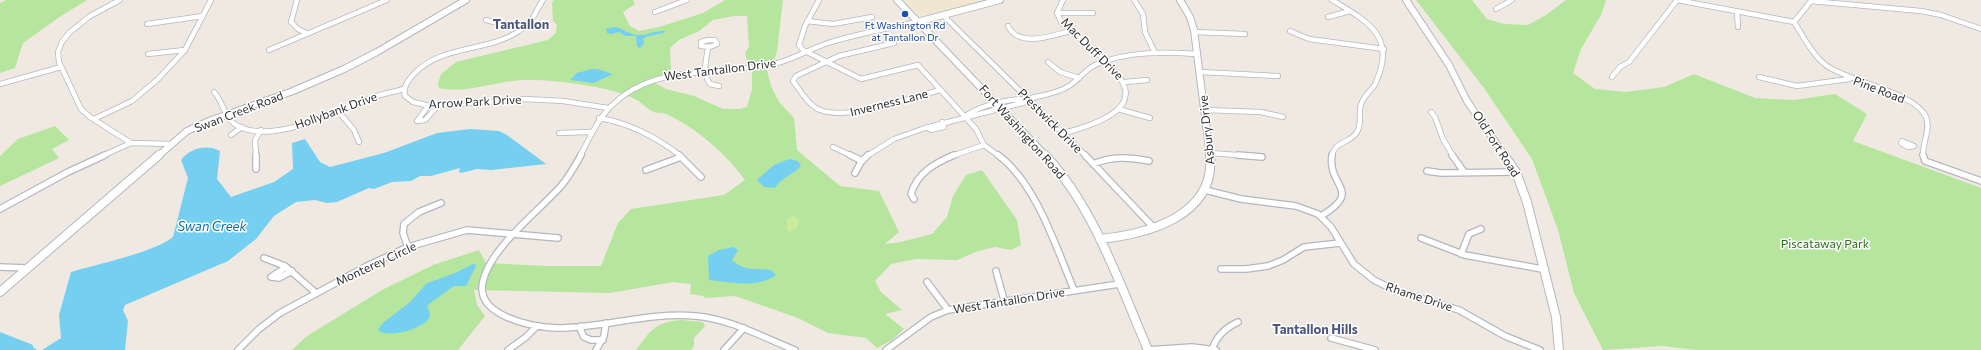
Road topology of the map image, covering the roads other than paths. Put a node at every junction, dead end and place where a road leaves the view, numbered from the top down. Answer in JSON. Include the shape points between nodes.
{"nodes":[{"id":1,"x":120,"y":0,"type":"edge"},
{"id":2,"x":211,"y":0,"type":"edge"},
{"id":3,"x":297,"y":0,"type":"edge"},
{"id":4,"x":387,"y":0,"type":"edge"},
{"id":5,"x":466,"y":0,"type":"edge"},
{"id":6,"x":543,"y":0,"type":"edge"},
{"id":7,"x":687,"y":0,"type":"edge"},
{"id":8,"x":819,"y":0,"type":"edge"},
{"id":9,"x":896,"y":0,"type":"edge"},
{"id":10,"x":1000,"y":0,"type":"edge"},
{"id":11,"x":1063,"y":0,"type":"edge"},
{"id":12,"x":1134,"y":0,"type":"edge"},
{"id":13,"x":1180,"y":0,"type":"edge"},
{"id":14,"x":1332,"y":0,"type":"edge"},
{"id":15,"x":1406,"y":0,"type":"edge"},
{"id":16,"x":1512,"y":0,"type":"edge"},
{"id":17,"x":1677,"y":0,"type":"edge"},
{"id":18,"x":1811,"y":0,"type":"edge"},
{"id":19,"x":1496,"y":9,"type":"dead end"},
{"id":20,"x":1350,"y":11,"type":"junction"},
{"id":21,"x":655,"y":12,"type":"dead end"},
{"id":22,"x":1737,"y":12,"type":"junction"},
{"id":23,"x":1057,"y":13,"type":"junction"},
{"id":24,"x":1093,"y":14,"type":"dead end"},
{"id":25,"x":203,"y":16,"type":"junction"},
{"id":26,"x":944,"y":16,"type":"junction"},
{"id":27,"x":872,"y":17,"type":"dead end"},
{"id":28,"x":1328,"y":17,"type":"dead end"},
{"id":29,"x":486,"y":20,"type":"dead end"},
{"id":30,"x":807,"y":21,"type":"junction"},
{"id":31,"x":917,"y":22,"type":"junction"},
{"id":32,"x":1794,"y":22,"type":"junction"},
{"id":33,"x":147,"y":24,"type":"dead end"},
{"id":34,"x":1008,"y":26,"type":"dead end"},
{"id":35,"x":1738,"y":27,"type":"dead end"},
{"id":36,"x":522,"y":29,"type":"junction"},
{"id":37,"x":1981,"y":29,"type":"edge"},
{"id":38,"x":1290,"y":30,"type":"dead end"},
{"id":39,"x":1070,"y":31,"type":"junction"},
{"id":40,"x":306,"y":32,"type":"junction"},
{"id":41,"x":1194,"y":32,"type":"junction"},
{"id":42,"x":1245,"y":34,"type":"dead end"},
{"id":43,"x":894,"y":43,"type":"dead end"},
{"id":44,"x":708,"y":48,"type":"dead end"},
{"id":45,"x":1384,"y":49,"type":"junction"},
{"id":46,"x":185,"y":50,"type":"junction"},
{"id":47,"x":269,"y":50,"type":"dead end"},
{"id":48,"x":806,"y":52,"type":"junction"},
{"id":49,"x":1155,"y":53,"type":"junction"},
{"id":50,"x":148,"y":54,"type":"dead end"},
{"id":51,"x":1197,"y":54,"type":"junction"},
{"id":52,"x":1108,"y":61,"type":"junction"},
{"id":53,"x":827,"y":62,"type":"junction"},
{"id":54,"x":1048,"y":62,"type":"dead end"},
{"id":55,"x":61,"y":67,"type":"junction"},
{"id":56,"x":704,"y":70,"type":"junction"},
{"id":57,"x":1200,"y":72,"type":"junction"},
{"id":58,"x":1278,"y":76,"type":"dead end"},
{"id":59,"x":1759,"y":77,"type":"dead end"},
{"id":60,"x":1079,"y":78,"type":"junction"},
{"id":61,"x":1612,"y":78,"type":"dead end"},
{"id":62,"x":1849,"y":78,"type":"junction"},
{"id":63,"x":1147,"y":80,"type":"dead end"},
{"id":64,"x":1125,"y":82,"type":"junction"},
{"id":65,"x":0,"y":84,"type":"edge"},
{"id":66,"x":719,"y":86,"type":"dead end"},
{"id":67,"x":404,"y":89,"type":"junction"},
{"id":68,"x":940,"y":90,"type":"junction"},
{"id":69,"x":214,"y":92,"type":"dead end"},
{"id":70,"x":1028,"y":99,"type":"junction"},
{"id":71,"x":428,"y":106,"type":"junction"},
{"id":72,"x":437,"y":107,"type":"junction"},
{"id":73,"x":999,"y":107,"type":"junction"},
{"id":74,"x":608,"y":108,"type":"junction"},
{"id":75,"x":1118,"y":109,"type":"junction"},
{"id":76,"x":1205,"y":110,"type":"junction"},
{"id":77,"x":338,"y":111,"type":"junction"},
{"id":78,"x":1431,"y":112,"type":"dead end"},
{"id":79,"x":228,"y":114,"type":"junction"},
{"id":80,"x":964,"y":116,"type":"junction"},
{"id":81,"x":1283,"y":117,"type":"dead end"},
{"id":82,"x":599,"y":118,"type":"junction"},
{"id":83,"x":1150,"y":118,"type":"dead end"},
{"id":84,"x":94,"y":119,"type":"junction"},
{"id":85,"x":242,"y":127,"type":"junction"},
{"id":86,"x":261,"y":130,"type":"junction"},
{"id":87,"x":591,"y":132,"type":"junction"},
{"id":88,"x":559,"y":133,"type":"dead end"},
{"id":89,"x":1064,"y":133,"type":"junction"},
{"id":90,"x":231,"y":135,"type":"dead end"},
{"id":91,"x":359,"y":142,"type":"dead end"},
{"id":92,"x":131,"y":143,"type":"junction"},
{"id":93,"x":171,"y":144,"type":"junction"},
{"id":94,"x":984,"y":145,"type":"junction"},
{"id":95,"x":1914,"y":146,"type":"dead end"},
{"id":96,"x":833,"y":147,"type":"dead end"},
{"id":97,"x":1924,"y":149,"type":"junction"},
{"id":98,"x":1210,"y":153,"type":"junction"},
{"id":99,"x":681,"y":157,"type":"junction"},
{"id":100,"x":1262,"y":157,"type":"dead end"},
{"id":101,"x":862,"y":161,"type":"junction"},
{"id":102,"x":1149,"y":161,"type":"dead end"},
{"id":103,"x":1092,"y":164,"type":"junction"},
{"id":104,"x":256,"y":169,"type":"dead end"},
{"id":105,"x":646,"y":170,"type":"dead end"},
{"id":106,"x":1427,"y":171,"type":"dead end"},
{"id":107,"x":1464,"y":172,"type":"junction"},
{"id":108,"x":1516,"y":172,"type":"junction"},
{"id":109,"x":855,"y":173,"type":"dead end"},
{"id":110,"x":701,"y":177,"type":"dead end"},
{"id":111,"x":1981,"y":181,"type":"edge"},
{"id":112,"x":1205,"y":190,"type":"junction"},
{"id":113,"x":914,"y":199,"type":"dead end"},
{"id":114,"x":441,"y":203,"type":"dead end"},
{"id":115,"x":0,"y":209,"type":"edge"},
{"id":116,"x":1320,"y":216,"type":"junction"},
{"id":117,"x":1154,"y":228,"type":"junction"},
{"id":118,"x":1481,"y":229,"type":"dead end"},
{"id":119,"x":515,"y":234,"type":"junction"},
{"id":120,"x":558,"y":238,"type":"dead end"},
{"id":121,"x":1421,"y":238,"type":"dead end"},
{"id":122,"x":1100,"y":239,"type":"junction"},
{"id":123,"x":1340,"y":243,"type":"junction"},
{"id":124,"x":408,"y":247,"type":"junction"},
{"id":125,"x":1461,"y":254,"type":"junction"},
{"id":126,"x":264,"y":258,"type":"dead end"},
{"id":127,"x":0,"y":267,"type":"edge"},
{"id":128,"x":286,"y":267,"type":"junction"},
{"id":129,"x":28,"y":268,"type":"junction"},
{"id":130,"x":1221,"y":269,"type":"dead end"},
{"id":131,"x":1542,"y":269,"type":"junction"},
{"id":132,"x":996,"y":271,"type":"dead end"},
{"id":133,"x":292,"y":272,"type":"junction"},
{"id":134,"x":927,"y":282,"type":"dead end"},
{"id":135,"x":1119,"y":284,"type":"junction"},
{"id":136,"x":1074,"y":290,"type":"junction"},
{"id":137,"x":0,"y":292,"type":"edge"},
{"id":138,"x":316,"y":293,"type":"junction"},
{"id":139,"x":1004,"y":300,"type":"junction"},
{"id":140,"x":948,"y":310,"type":"junction"},
{"id":141,"x":1238,"y":322,"type":"dead end"},
{"id":142,"x":606,"y":323,"type":"junction"},
{"id":143,"x":537,"y":326,"type":"junction"},
{"id":144,"x":581,"y":326,"type":"junction"},
{"id":145,"x":744,"y":328,"type":"junction"},
{"id":146,"x":1331,"y":338,"type":"dead end"},
{"id":147,"x":603,"y":340,"type":"junction"},
{"id":148,"x":238,"y":350,"type":"edge"},
{"id":149,"x":508,"y":350,"type":"edge"},
{"id":150,"x":596,"y":350,"type":"edge"},
{"id":151,"x":724,"y":350,"type":"edge"},
{"id":152,"x":795,"y":350,"type":"edge"},
{"id":153,"x":886,"y":350,"type":"edge"},
{"id":154,"x":1148,"y":350,"type":"edge"},
{"id":155,"x":1213,"y":350,"type":"edge"},
{"id":156,"x":1375,"y":350,"type":"edge"},
{"id":157,"x":1540,"y":350,"type":"edge"},
{"id":158,"x":1559,"y":350,"type":"edge"}],
"edges":[{"from":1,"to":55,"type":"street","via":[[87,18],[67,36],[58,48]]},
{"from":2,"to":25,"type":"street"},
{"from":3,"to":40,"type":"street","via":[[291,22]]},
{"from":4,"to":40,"type":"street"},
{"from":5,"to":79,"type":"main road","name":"Swan Creek Road","via":[[346,68],[293,91]]},
{"from":6,"to":36,"type":"street","via":[[531,22]]},
{"from":7,"to":21,"type":"street"},
{"from":8,"to":30,"type":"street"},
{"from":9,"to":31,"type":"main road","name":"Fort Washington Road"},
{"from":10,"to":26,"type":"main road"},
{"from":11,"to":23,"type":"street","name":"Mac Duff Drive"},
{"from":12,"to":49,"type":"street","via":[[1143,14],[1145,32]]},
{"from":13,"to":41,"type":"main road","name":"Asbury Drive","via":[[1190,16]]},
{"from":14,"to":20,"type":"street"},
{"from":15,"to":108,"type":"main road","name":"Old Fort Road","via":[[1449,65],[1467,101]]},
{"from":16,"to":19,"type":"street"},
{"from":17,"to":22,"type":"street"},
{"from":17,"to":61,"type":"street","via":[[1629,62],[1620,67]]},
{"from":18,"to":32,"type":"street"},
{"from":18,"to":37,"type":"street","via":[[1921,11]]},
{"from":20,"to":28,"type":"street"},
{"from":20,"to":45,"type":"street","via":[[1378,32]]},
{"from":22,"to":32,"type":"street"},
{"from":22,"to":35,"type":"street"},
{"from":23,"to":24,"type":"street"},
{"from":23,"to":39,"type":"street","name":"Mac Duff Drive"},
{"from":25,"to":33,"type":"street"},
{"from":25,"to":46,"type":"street"},
{"from":26,"to":31,"type":"main road"},
{"from":26,"to":70,"type":"street","name":"Prestwick Drive"},
{"from":27,"to":30,"type":"street","via":[[833,24]]},
{"from":29,"to":36,"type":"street"},
{"from":30,"to":48,"type":"street","via":[[799,43]]},
{"from":31,"to":48,"type":"street","name":"West Tantallon Drive","via":[[830,43]]},
{"from":31,"to":73,"type":"main road","name":"Fort Washington Road"},
{"from":32,"to":62,"type":"street","name":"Pine Road","via":[[1819,60]]},
{"from":34,"to":39,"type":"street","via":[[1014,35],[1029,39],[1045,38]]},
{"from":36,"to":67,"type":"street","via":[[506,37],[459,49],[437,58],[418,70]]},
{"from":38,"to":45,"type":"street","via":[[1308,39]]},
{"from":39,"to":52,"type":"street","name":"Mac Duff Drive"},
{"from":40,"to":47,"type":"street"},
{"from":41,"to":42,"type":"street"},
{"from":41,"to":51,"type":"main road","name":"Asbury Drive"},
{"from":43,"to":53,"type":"street","name":"Inverness Lane","via":[[839,56]]},
{"from":44,"to":56,"type":"street"},
{"from":45,"to":116,"type":"street","via":[[1377,81],[1360,105],[1358,131],[1353,137],[1335,147],[1331,154],[1330,163],[1343,197],[1336,207]]},
{"from":46,"to":50,"type":"street"},
{"from":46,"to":84,"type":"street","via":[[142,94]]},
{"from":48,"to":53,"type":"street"},
{"from":48,"to":56,"type":"street","name":"West Tantallon Drive","via":[[783,62],[768,65]]},
{"from":49,"to":51,"type":"street"},
{"from":49,"to":52,"type":"street"},
{"from":51,"to":57,"type":"main road","name":"Asbury Drive"},
{"from":52,"to":60,"type":"street","via":[[1088,68]]},
{"from":52,"to":64,"type":"street","name":"Mac Duff Drive"},
{"from":53,"to":68,"type":"street","via":[[862,79],[918,65]]},
{"from":53,"to":68,"type":"street","name":"Inverness Lane","via":[[796,76],[793,80],[816,107],[828,113],[850,113]]},
{"from":54,"to":60,"type":"street","via":[[1058,71]]},
{"from":55,"to":65,"type":"street"},
{"from":55,"to":84,"type":"street","via":[[81,110]]},
{"from":56,"to":66,"type":"street","via":[[708,82]]},
{"from":56,"to":74,"type":"street","name":"West Tantallon Drive","via":[[651,81],[625,94]]},
{"from":57,"to":58,"type":"street"},
{"from":57,"to":76,"type":"main road","name":"Asbury Drive"},
{"from":59,"to":62,"type":"street","via":[[1797,86]]},
{"from":60,"to":70,"type":"street","via":[[1068,87]]},
{"from":62,"to":97,"type":"street","name":"Pine Road","via":[[1903,98],[1921,110],[1928,122]]},
{"from":63,"to":64,"type":"street"},
{"from":64,"to":75,"type":"street","name":"Mac Duff Drive","via":[[1126,95]]},
{"from":67,"to":71,"type":"street","name":"Arrow Park Drive","via":[[410,100]]},
{"from":67,"to":77,"type":"street","name":"Hollybank Drive","via":[[376,96]]},
{"from":68,"to":80,"type":"street"},
{"from":69,"to":79,"type":"street","via":[[219,95]]},
{"from":70,"to":73,"type":"street","via":[[1026,102]]},
{"from":70,"to":89,"type":"street","name":"Prestwick Drive"},
{"from":71,"to":72,"type":"street","name":"Arrow Park Drive"},
{"from":71,"to":72,"type":"street","via":[[416,121],[426,120]]},
{"from":72,"to":74,"type":"street","name":"Arrow Park Drive","via":[[534,99]]},
{"from":73,"to":80,"type":"street"},
{"from":73,"to":122,"type":"main road","name":"Fort Washington Road","via":[[1063,176]]},
{"from":74,"to":82,"type":"street","name":"West Tantallon Drive"},
{"from":75,"to":83,"type":"street"},
{"from":75,"to":89,"type":"street","name":"Mac Duff Drive","via":[[1096,123]]},
{"from":76,"to":81,"type":"street","via":[[1256,112]]},
{"from":76,"to":98,"type":"main road","name":"Asbury Drive"},
{"from":77,"to":86,"type":"street","name":"Hollybank Drive","via":[[297,126]]},
{"from":77,"to":91,"type":"street","via":[[350,124]]},
{"from":78,"to":107,"type":"street","via":[[1436,118],[1444,142]]},
{"from":79,"to":85,"type":"street","via":[[233,123]]},
{"from":79,"to":93,"type":"main road","name":"Swan Creek Road","via":[[193,128]]},
{"from":80,"to":94,"type":"street","via":[[980,135]]},
{"from":80,"to":101,"type":"street","via":[[928,126],[896,140]]},
{"from":82,"to":87,"type":"street","name":"West Tantallon Drive"},
{"from":82,"to":99,"type":"street","via":[[613,119],[630,126],[656,139]]},
{"from":84,"to":92,"type":"street"},
{"from":85,"to":86,"type":"street","name":"Hollybank Drive"},
{"from":85,"to":90,"type":"street"},
{"from":86,"to":104,"type":"street","via":[[255,140]]},
{"from":87,"to":88,"type":"street"},
{"from":87,"to":119,"type":"street","name":"West Tantallon Drive","via":[[564,183]]},
{"from":89,"to":103,"type":"street","name":"Prestwick Drive"},
{"from":92,"to":93,"type":"street"},
{"from":92,"to":115,"type":"street","via":[[52,180]]},
{"from":93,"to":129,"type":"main road","name":"Swan Creek Road"},
{"from":94,"to":113,"type":"street","via":[[953,155],[932,167],[914,185],[911,194]]},
{"from":94,"to":136,"type":"street","via":[[1006,162],[1033,199],[1051,234]]},
{"from":95,"to":97,"type":"street"},
{"from":96,"to":101,"type":"street"},
{"from":97,"to":111,"type":"street","via":[[1924,161]]},
{"from":98,"to":100,"type":"street"},
{"from":98,"to":112,"type":"main road","name":"Asbury Drive","via":[[1211,174]]},
{"from":99,"to":105,"type":"street"},
{"from":99,"to":110,"type":"street"},
{"from":101,"to":109,"type":"street"},
{"from":102,"to":103,"type":"street","via":[[1116,157]]},
{"from":103,"to":117,"type":"street","name":"Prestwick Drive"},
{"from":106,"to":107,"type":"street","via":[[1441,174]]},
{"from":107,"to":108,"type":"street"},
{"from":108,"to":131,"type":"main road","name":"Old Fort Road","via":[[1527,202]]},
{"from":112,"to":116,"type":"street","name":"Rhame Drive","via":[[1241,199],[1296,206]]},
{"from":112,"to":117,"type":"main road","name":"Asbury Drive","via":[[1188,209]]},
{"from":114,"to":124,"type":"street","via":[[419,212],[404,224],[403,233]]},
{"from":116,"to":123,"type":"street","name":"Rhame Drive","via":[[1331,226]]},
{"from":117,"to":122,"type":"main road","name":"Asbury Drive","via":[[1127,236]]},
{"from":118,"to":125,"type":"street","via":[[1467,235]]},
{"from":119,"to":120,"type":"street","name":"Monterey Circle"},
{"from":119,"to":124,"type":"street","name":"Monterey Circle","via":[[467,230],[452,232]]},
{"from":119,"to":143,"type":"street","name":"West Tantallon Drive","via":[[485,273],[480,287],[481,295],[486,304],[497,313]]},
{"from":121,"to":125,"type":"street"},
{"from":122,"to":135,"type":"main road","name":"Fort Washington Road"},
{"from":123,"to":130,"type":"street","via":[[1307,246],[1268,266]]},
{"from":123,"to":157,"type":"street","name":"Rhame Drive","via":[[1356,266],[1380,284],[1396,292],[1459,310],[1505,336]]},
{"from":124,"to":138,"type":"street","name":"Monterey Circle"},
{"from":125,"to":131,"type":"street"},
{"from":126,"to":128,"type":"street"},
{"from":127,"to":129,"type":"street"},
{"from":128,"to":133,"type":"street"},
{"from":128,"to":133,"type":"street","via":[[271,277],[279,278]]},
{"from":129,"to":137,"type":"main road","name":"Swan Creek Road"},
{"from":131,"to":158,"type":"main road","name":"Old Fort Road","via":[[1556,317]]},
{"from":132,"to":139,"type":"street"},
{"from":133,"to":138,"type":"street"},
{"from":134,"to":140,"type":"street"},
{"from":135,"to":136,"type":"street","name":"West Tantallon Drive"},
{"from":135,"to":154,"type":"main road","name":"Fort Washington Road"},
{"from":136,"to":139,"type":"street","name":"West Tantallon Drive"},
{"from":138,"to":148,"type":"street","name":"Monterey Circle","via":[[269,320]]},
{"from":139,"to":140,"type":"street","name":"West Tantallon Drive"},
{"from":140,"to":153,"type":"street","name":"West Tantallon Drive","via":[[932,317]]},
{"from":141,"to":155,"type":"street","via":[[1220,333],[1214,342]]},
{"from":142,"to":144,"type":"street","name":"West Tantallon Drive"},
{"from":142,"to":145,"type":"street","name":"West Tantallon Drive","via":[[683,316],[717,319]]},
{"from":142,"to":147,"type":"street"},
{"from":143,"to":144,"type":"street","name":"West Tantallon Drive"},
{"from":143,"to":149,"type":"street"},
{"from":144,"to":147,"type":"street","via":[[580,333],[583,337]]},
{"from":145,"to":151,"type":"street"},
{"from":145,"to":152,"type":"street","name":"West Tantallon Drive"},
{"from":146,"to":156,"type":"street"},
{"from":147,"to":150,"type":"street"},
{"from":154,"to":155,"type":"street","via":[[1184,347]]}]}
